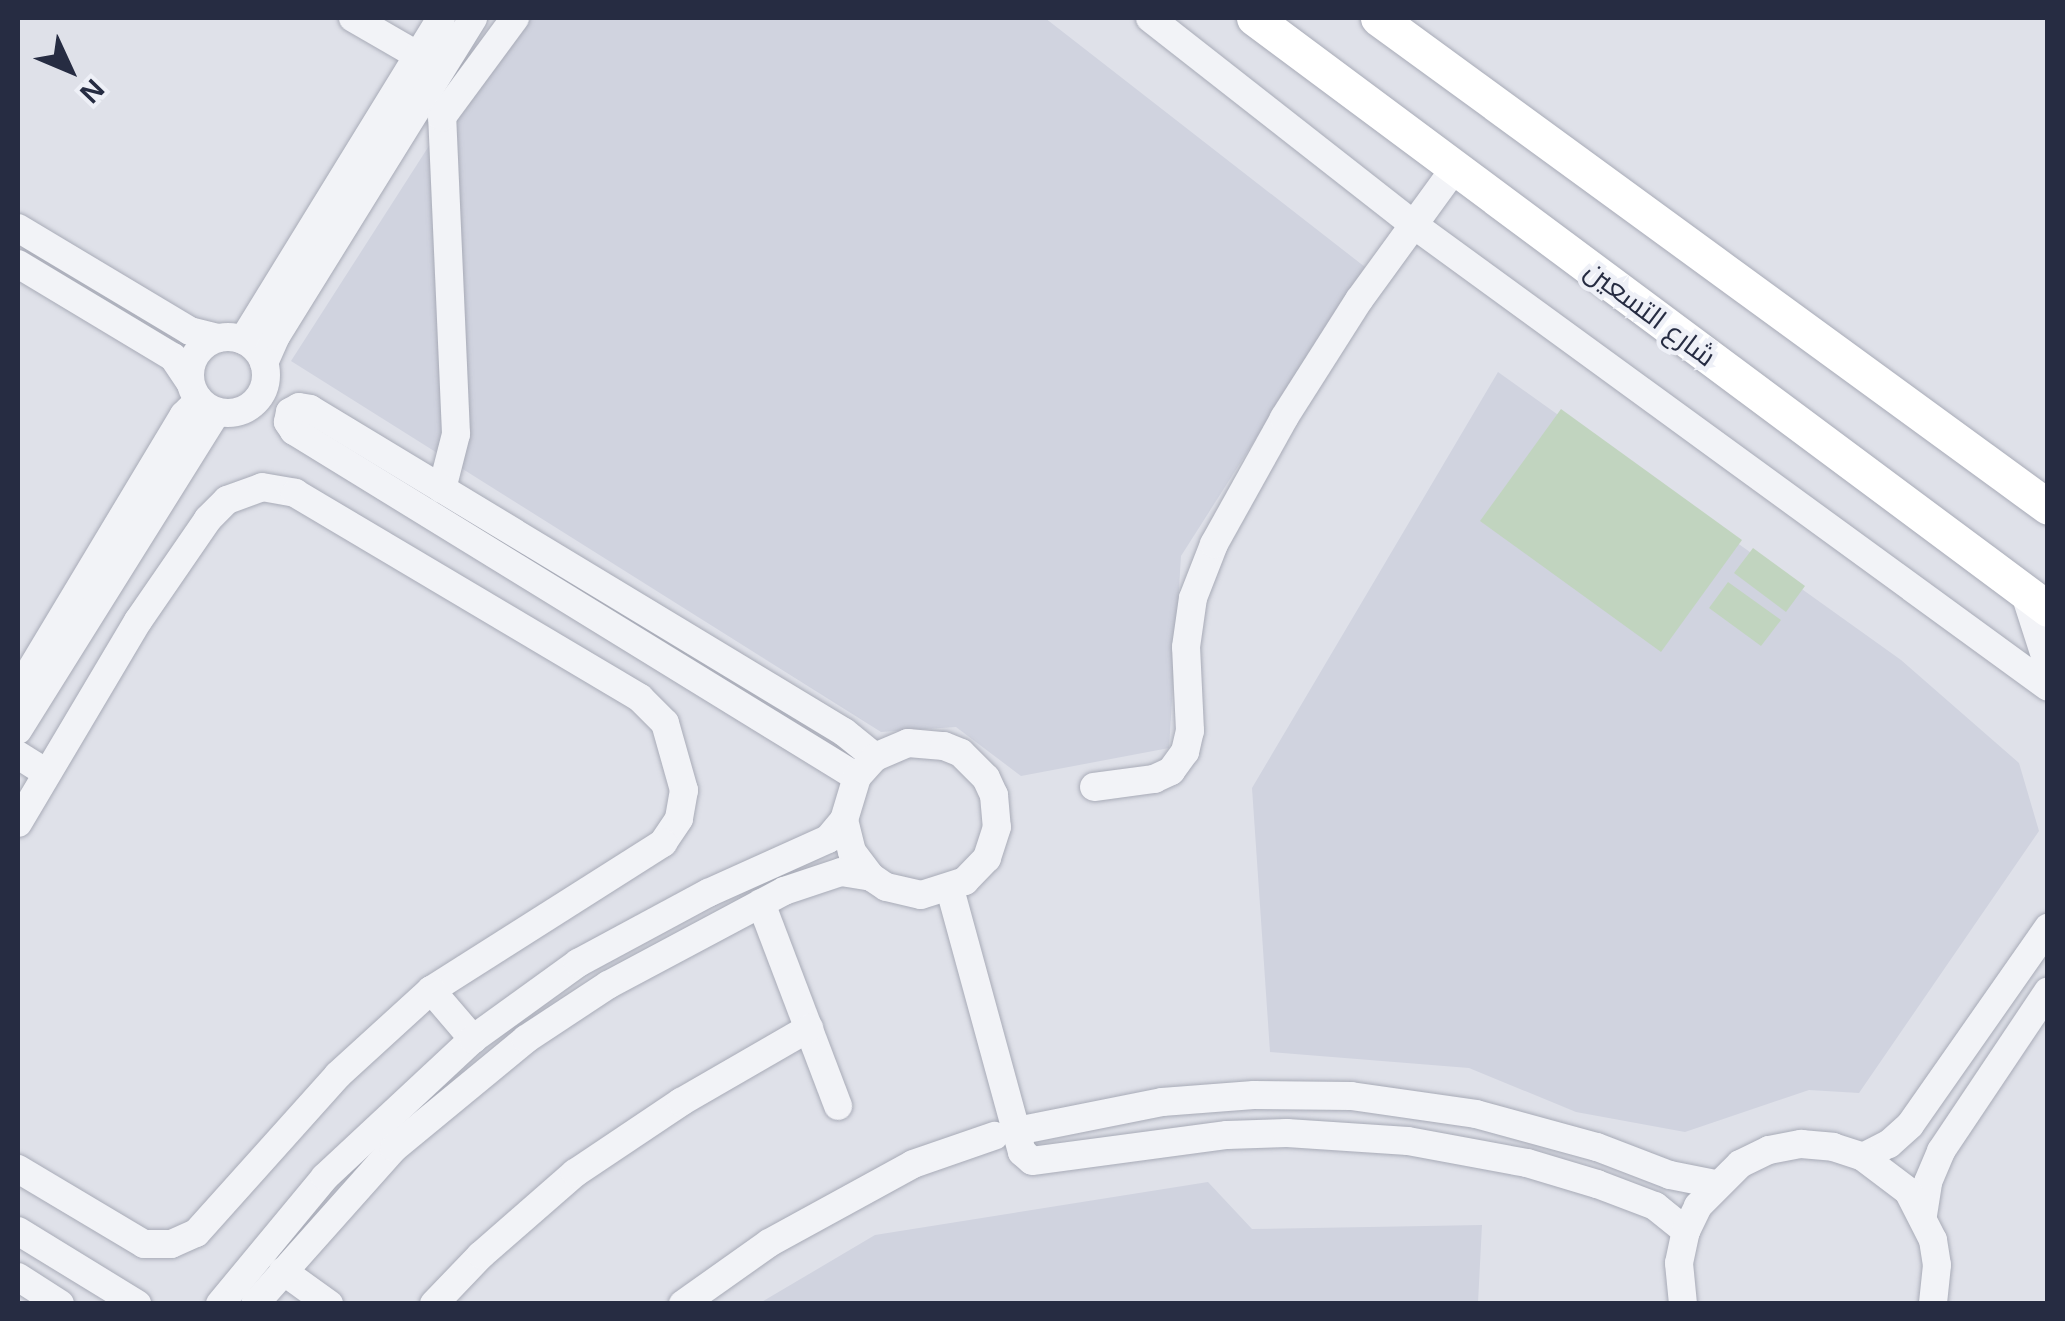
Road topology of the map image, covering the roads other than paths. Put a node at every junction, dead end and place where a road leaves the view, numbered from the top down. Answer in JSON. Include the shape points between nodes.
{"nodes":[{"id":1,"x":353,"y":18,"type":"edge"},
{"id":2,"x":440,"y":18,"type":"edge"},
{"id":3,"x":474,"y":18,"type":"edge"},
{"id":4,"x":514,"y":18,"type":"edge"},
{"id":5,"x":1150,"y":18,"type":"edge"},
{"id":6,"x":1254,"y":18,"type":"edge"},
{"id":7,"x":1378,"y":18,"type":"edge"},
{"id":8,"x":430,"y":62,"type":"junction"},
{"id":9,"x":1454,"y":168,"type":"junction"},
{"id":10,"x":1414,"y":225,"type":"junction"},
{"id":11,"x":18,"y":228,"type":"edge"},
{"id":12,"x":18,"y":264,"type":"edge"},
{"id":13,"x":230,"y":340,"type":"junction"},
{"id":14,"x":264,"y":363,"type":"junction"},
{"id":15,"x":202,"y":398,"type":"junction"},
{"id":16,"x":442,"y":489,"type":"junction"},
{"id":17,"x":2048,"y":507,"type":"edge"},
{"id":18,"x":2036,"y":602,"type":"edge"},
{"id":19,"x":2048,"y":665,"type":"edge"},
{"id":20,"x":2048,"y":687,"type":"edge"},
{"id":21,"x":18,"y":691,"type":"edge"},
{"id":22,"x":18,"y":730,"type":"edge"},
{"id":23,"x":18,"y":755,"type":"edge"},
{"id":24,"x":866,"y":767,"type":"junction"},
{"id":25,"x":47,"y":773,"type":"junction"},
{"id":26,"x":1094,"y":787,"type":"dead end"},
{"id":27,"x":844,"y":820,"type":"junction"},
{"id":28,"x":18,"y":823,"type":"edge"},
{"id":29,"x":871,"y":877,"type":"junction"},
{"id":30,"x":950,"y":889,"type":"junction"},
{"id":31,"x":761,"y":902,"type":"junction"},
{"id":32,"x":2047,"y":931,"type":"edge"},
{"id":33,"x":432,"y":990,"type":"junction"},
{"id":34,"x":2048,"y":990,"type":"edge"},
{"id":35,"x":808,"y":1028,"type":"junction"},
{"id":36,"x":472,"y":1039,"type":"junction"},
{"id":37,"x":838,"y":1106,"type":"dead end"},
{"id":38,"x":1005,"y":1134,"type":"junction"},
{"id":39,"x":1863,"y":1156,"type":"junction"},
{"id":40,"x":18,"y":1169,"type":"edge"},
{"id":41,"x":1715,"y":1184,"type":"junction"},
{"id":42,"x":1923,"y":1215,"type":"junction"},
{"id":43,"x":18,"y":1231,"type":"edge"},
{"id":44,"x":1686,"y":1231,"type":"junction"},
{"id":45,"x":282,"y":1271,"type":"junction"},
{"id":46,"x":18,"y":1277,"type":"edge"},
{"id":47,"x":60,"y":1304,"type":"edge"},
{"id":48,"x":137,"y":1304,"type":"edge"},
{"id":49,"x":220,"y":1304,"type":"edge"},
{"id":50,"x":256,"y":1304,"type":"edge"},
{"id":51,"x":330,"y":1304,"type":"edge"},
{"id":52,"x":434,"y":1304,"type":"edge"},
{"id":53,"x":682,"y":1304,"type":"edge"},
{"id":54,"x":1683,"y":1304,"type":"edge"},
{"id":55,"x":1933,"y":1304,"type":"edge"}],
"edges":[{"from":1,"to":8,"type":"street"},
{"from":2,"to":8,"type":"street"},
{"from":3,"to":8,"type":"street"},
{"from":4,"to":16,"type":"street","via":[[442,117],[456,434]]},
{"from":5,"to":10,"type":"street"},
{"from":6,"to":9,"type":"main road","name":"شارع التسعين"},
{"from":7,"to":17,"type":"main road"},
{"from":8,"to":13,"type":"street"},
{"from":8,"to":14,"type":"street"},
{"from":9,"to":10,"type":"street"},
{"from":9,"to":18,"type":"main road","name":"شارع التسعين"},
{"from":10,"to":20,"type":"street"},
{"from":10,"to":26,"type":"street","via":[[1303,388],[1214,544],[1193,598],[1186,647],[1185,752],[1154,778]]},
{"from":11,"to":13,"type":"street","via":[[190,331]]},
{"from":12,"to":15,"type":"street","via":[[173,357]]},
{"from":13,"to":14,"type":"street"},
{"from":13,"to":15,"type":"street","via":[[196,355]]},
{"from":14,"to":15,"type":"street","via":[[265,384],[256,402],[238,412]]},
{"from":15,"to":21,"type":"street","via":[[184,415]]},
{"from":15,"to":22,"type":"street"},
{"from":16,"to":24,"type":"street","via":[[844,732]]},
{"from":16,"to":24,"type":"street","via":[[310,409],[290,412],[294,431]]},
{"from":18,"to":19,"type":"street"},
{"from":23,"to":25,"type":"street"},
{"from":24,"to":27,"type":"street"},
{"from":24,"to":30,"type":"street","via":[[908,743],[944,746],[986,778],[997,810],[994,843],[977,870]]},
{"from":25,"to":28,"type":"street"},
{"from":25,"to":33,"type":"street","via":[[138,621],[216,509],[250,489],[295,493],[640,698],[671,735],[684,790],[663,843]]},
{"from":27,"to":29,"type":"street","via":[[852,852]]},
{"from":27,"to":36,"type":"street","via":[[828,839],[578,962]]},
{"from":29,"to":30,"type":"street","via":[[903,893]]},
{"from":29,"to":31,"type":"street","via":[[832,874]]},
{"from":30,"to":38,"type":"street"},
{"from":31,"to":35,"type":"street"},
{"from":31,"to":45,"type":"street","via":[[608,985],[487,1068],[394,1148]]},
{"from":32,"to":39,"type":"street","via":[[1910,1125]]},
{"from":33,"to":36,"type":"street"},
{"from":33,"to":40,"type":"street","via":[[338,1074],[208,1224],[183,1240],[158,1245],[130,1238]]},
{"from":34,"to":42,"type":"street","via":[[1941,1151]]},
{"from":35,"to":37,"type":"street"},
{"from":35,"to":52,"type":"street","via":[[680,1102],[575,1174]]},
{"from":36,"to":49,"type":"street","via":[[326,1176]]},
{"from":38,"to":41,"type":"street","via":[[1162,1102],[1351,1096],[1506,1121]]},
{"from":38,"to":44,"type":"street","via":[[1040,1163],[1227,1135],[1408,1141],[1597,1184],[1655,1206]]},
{"from":38,"to":53,"type":"street","via":[[913,1164],[769,1243]]},
{"from":39,"to":41,"type":"street","via":[[1833,1147],[1785,1147],[1740,1164]]},
{"from":39,"to":42,"type":"street","via":[[1887,1171]]},
{"from":41,"to":44,"type":"street"},
{"from":42,"to":55,"type":"street","via":[[1937,1266]]},
{"from":43,"to":48,"type":"street"},
{"from":44,"to":54,"type":"street","via":[[1679,1263]]},
{"from":45,"to":50,"type":"street"},
{"from":45,"to":51,"type":"street"},
{"from":46,"to":47,"type":"street"}]}
